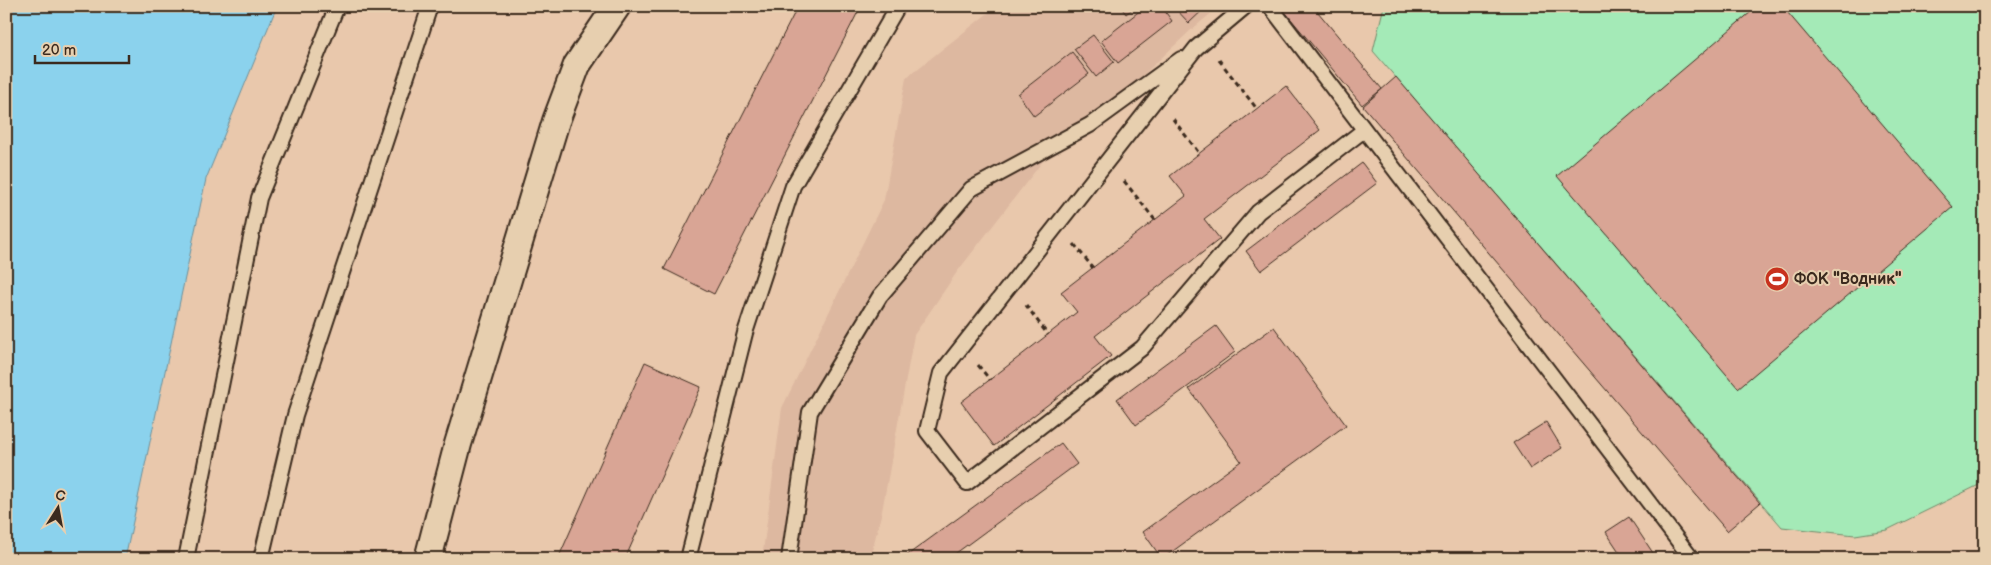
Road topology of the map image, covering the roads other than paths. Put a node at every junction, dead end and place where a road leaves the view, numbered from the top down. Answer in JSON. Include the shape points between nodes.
{"nodes":[{"id":1,"x":337,"y":6,"type":"edge"},
{"id":2,"x":430,"y":6,"type":"edge"},
{"id":3,"x":616,"y":6,"type":"edge"},
{"id":4,"x":898,"y":6,"type":"edge"},
{"id":5,"x":1246,"y":6,"type":"edge"},
{"id":6,"x":1270,"y":6,"type":"edge"},
{"id":7,"x":1196,"y":48,"type":"junction"},
{"id":8,"x":1364,"y":130,"type":"junction"},
{"id":9,"x":186,"y":559,"type":"edge"},
{"id":10,"x":261,"y":559,"type":"edge"},
{"id":11,"x":428,"y":559,"type":"edge"},
{"id":12,"x":688,"y":559,"type":"edge"},
{"id":13,"x":789,"y":559,"type":"edge"},
{"id":14,"x":1692,"y":559,"type":"edge"}],
"edges":[{"from":1,"to":9,"type":"lane","via":[[259,198]]},
{"from":2,"to":10,"type":"lane","via":[[295,415]]},
{"from":3,"to":11,"type":"street","via":[[577,65],[556,121],[458,444]]},
{"from":4,"to":12,"type":"lane","via":[[793,186],[745,333]]},
{"from":5,"to":7,"type":"lane"},
{"from":6,"to":8,"type":"lane"},
{"from":7,"to":8,"type":"lane","via":[[940,373],[927,431],[966,483],[1142,348],[1258,212]]},
{"from":7,"to":13,"type":"lane","via":[[1090,125],[971,189],[880,296],[810,412]]},
{"from":8,"to":14,"type":"lane"}]}
